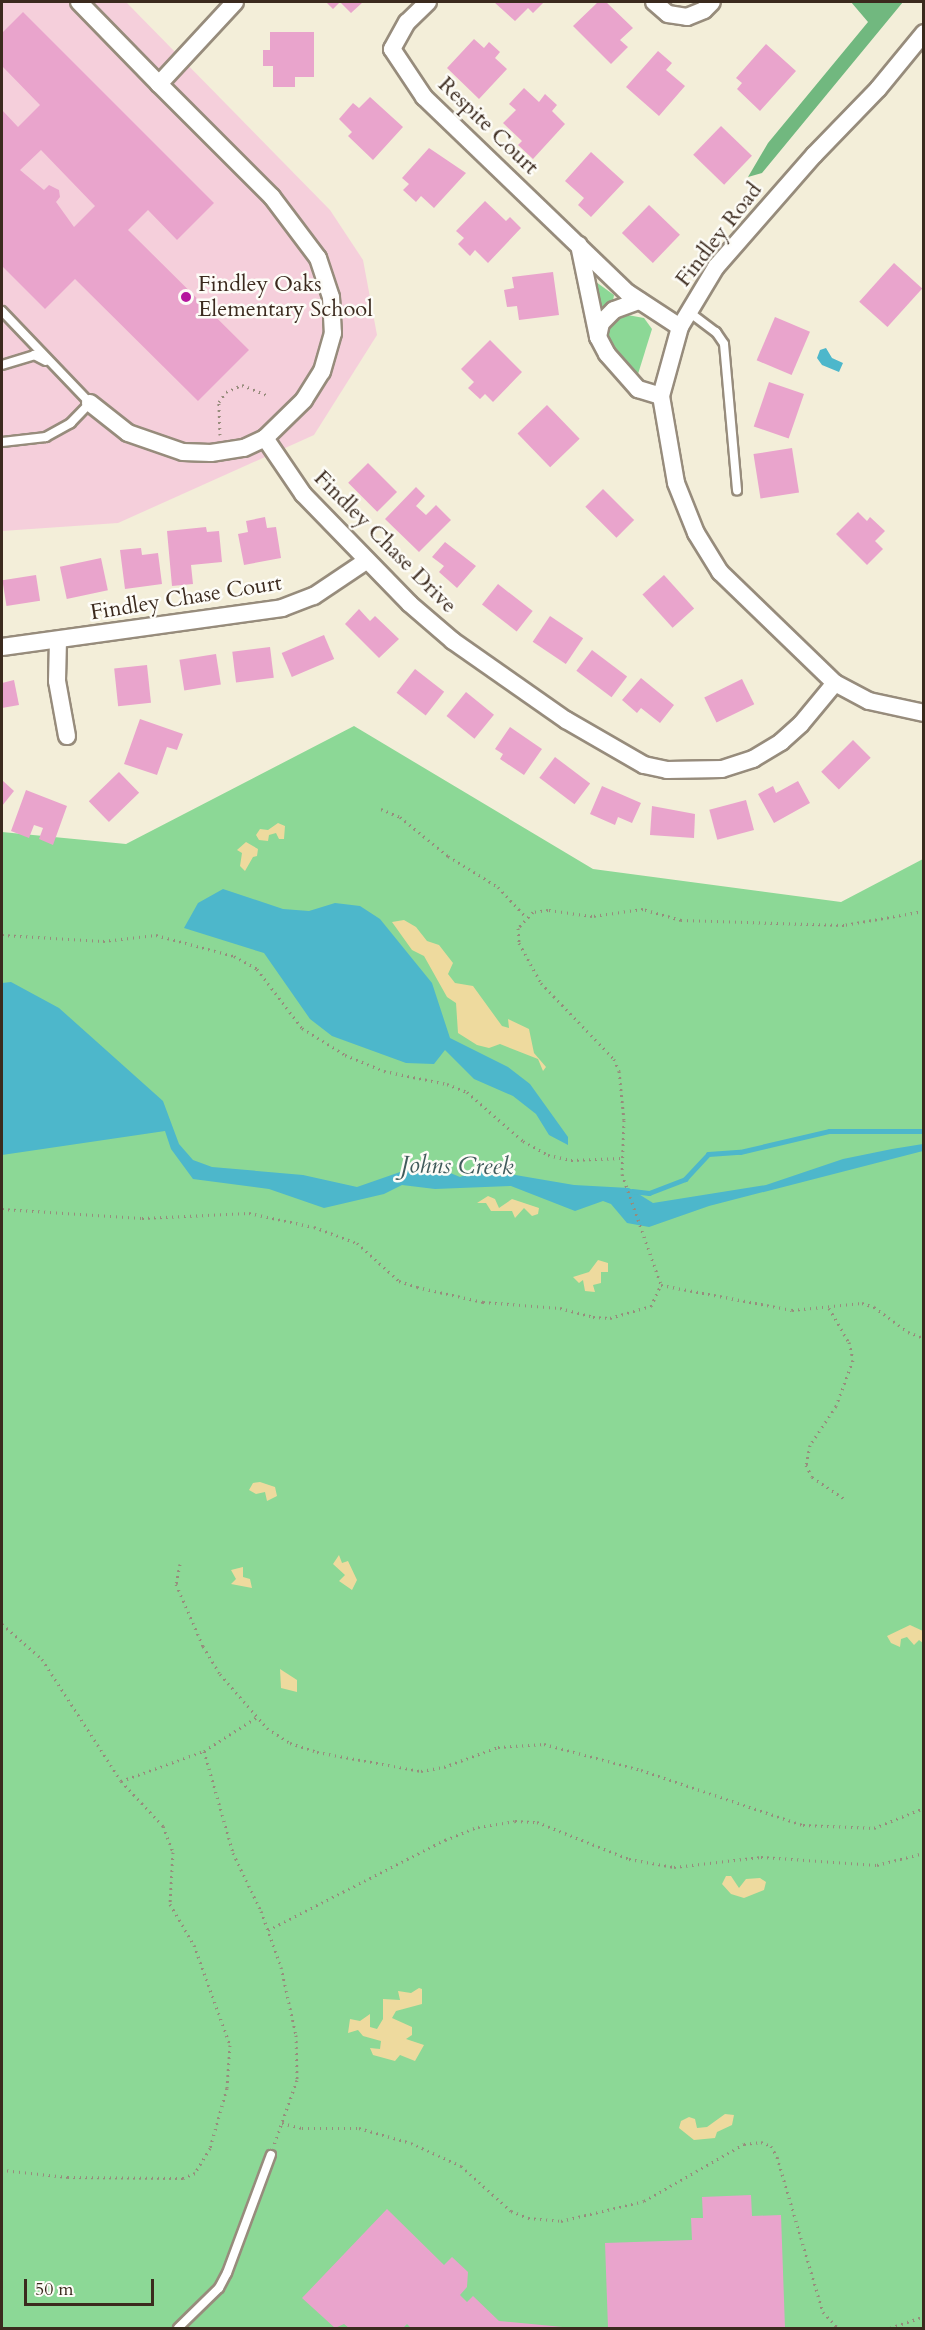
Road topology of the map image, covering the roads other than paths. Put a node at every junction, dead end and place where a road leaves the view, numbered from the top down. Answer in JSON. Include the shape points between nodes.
{"nodes":[{"id":1,"x":80,"y":2,"type":"edge"},
{"id":2,"x":236,"y":2,"type":"edge"},
{"id":3,"x":428,"y":2,"type":"edge"},
{"id":4,"x":654,"y":2,"type":"edge"},
{"id":5,"x":712,"y":2,"type":"edge"},
{"id":6,"x":924,"y":33,"type":"edge"},
{"id":7,"x":159,"y":84,"type":"junction"},
{"id":8,"x":579,"y":245,"type":"junction"},
{"id":9,"x":639,"y":301,"type":"junction"},
{"id":10,"x":2,"y":311,"type":"edge"},
{"id":11,"x":689,"y":312,"type":"junction"},
{"id":12,"x":680,"y":327,"type":"junction"},
{"id":13,"x":598,"y":337,"type":"junction"},
{"id":14,"x":51,"y":363,"type":"junction"},
{"id":15,"x":2,"y":365,"type":"edge"},
{"id":16,"x":661,"y":396,"type":"junction"},
{"id":17,"x":90,"y":403,"type":"junction"},
{"id":18,"x":265,"y":438,"type":"junction"},
{"id":19,"x":2,"y":442,"type":"edge"},
{"id":20,"x":737,"y":490,"type":"dead end"},
{"id":21,"x":366,"y":561,"type":"junction"},
{"id":22,"x":58,"y":640,"type":"junction"},
{"id":23,"x":2,"y":647,"type":"edge"},
{"id":24,"x":835,"y":683,"type":"junction"},
{"id":25,"x":924,"y":713,"type":"edge"},
{"id":26,"x":67,"y":736,"type":"dead end"},
{"id":27,"x":271,"y":2156,"type":"road end"},
{"id":28,"x":178,"y":2328,"type":"edge"}],
"edges":[{"from":1,"to":7,"type":"street"},
{"from":2,"to":7,"type":"street"},
{"from":3,"to":8,"type":"street","name":"Respite Court","via":[[407,22],[392,49],[424,98]]},
{"from":4,"to":5,"type":"street","via":[[668,14],[687,17]]},
{"from":6,"to":11,"type":"street","name":"Findley Road","via":[[722,260]]},
{"from":7,"to":18,"type":"street","via":[[303,232],[318,258],[331,297],[333,333],[322,371],[298,408]]},
{"from":8,"to":9,"type":"street","name":"Respite Court"},
{"from":8,"to":13,"type":"street"},
{"from":9,"to":12,"type":"street","name":"Respite Court"},
{"from":9,"to":13,"type":"street","via":[[614,310],[601,323]]},
{"from":10,"to":14,"type":"lane"},
{"from":11,"to":12,"type":"street","name":"Findley Road"},
{"from":11,"to":20,"type":"lane","via":[[717,332],[724,345]]},
{"from":12,"to":16,"type":"street","name":"Findley Road"},
{"from":13,"to":16,"type":"street","via":[[607,354],[638,389]]},
{"from":14,"to":15,"type":"lane","via":[[34,355]]},
{"from":14,"to":17,"type":"lane"},
{"from":16,"to":24,"type":"street","name":"Findley Road","via":[[676,483],[696,533],[720,572]]},
{"from":17,"to":18,"type":"street","via":[[128,433],[183,452],[222,452]]},
{"from":17,"to":19,"type":"lane","via":[[71,423],[46,437]]},
{"from":18,"to":21,"type":"street","name":"Findley Chase Drive","via":[[303,494]]},
{"from":21,"to":22,"type":"street","name":"Findley Chase Court","via":[[314,596],[282,608]]},
{"from":21,"to":24,"type":"street","name":"Findley Chase Drive","via":[[453,641],[566,720],[644,765],[667,770],[722,769],[753,759],[801,724]]},
{"from":22,"to":23,"type":"street","name":"Findley Chase Court"},
{"from":22,"to":26,"type":"street","via":[[57,681]]},
{"from":24,"to":25,"type":"street","name":"Findley Road","via":[[869,701]]},
{"from":27,"to":28,"type":"lane","via":[[219,2289]]}]}
